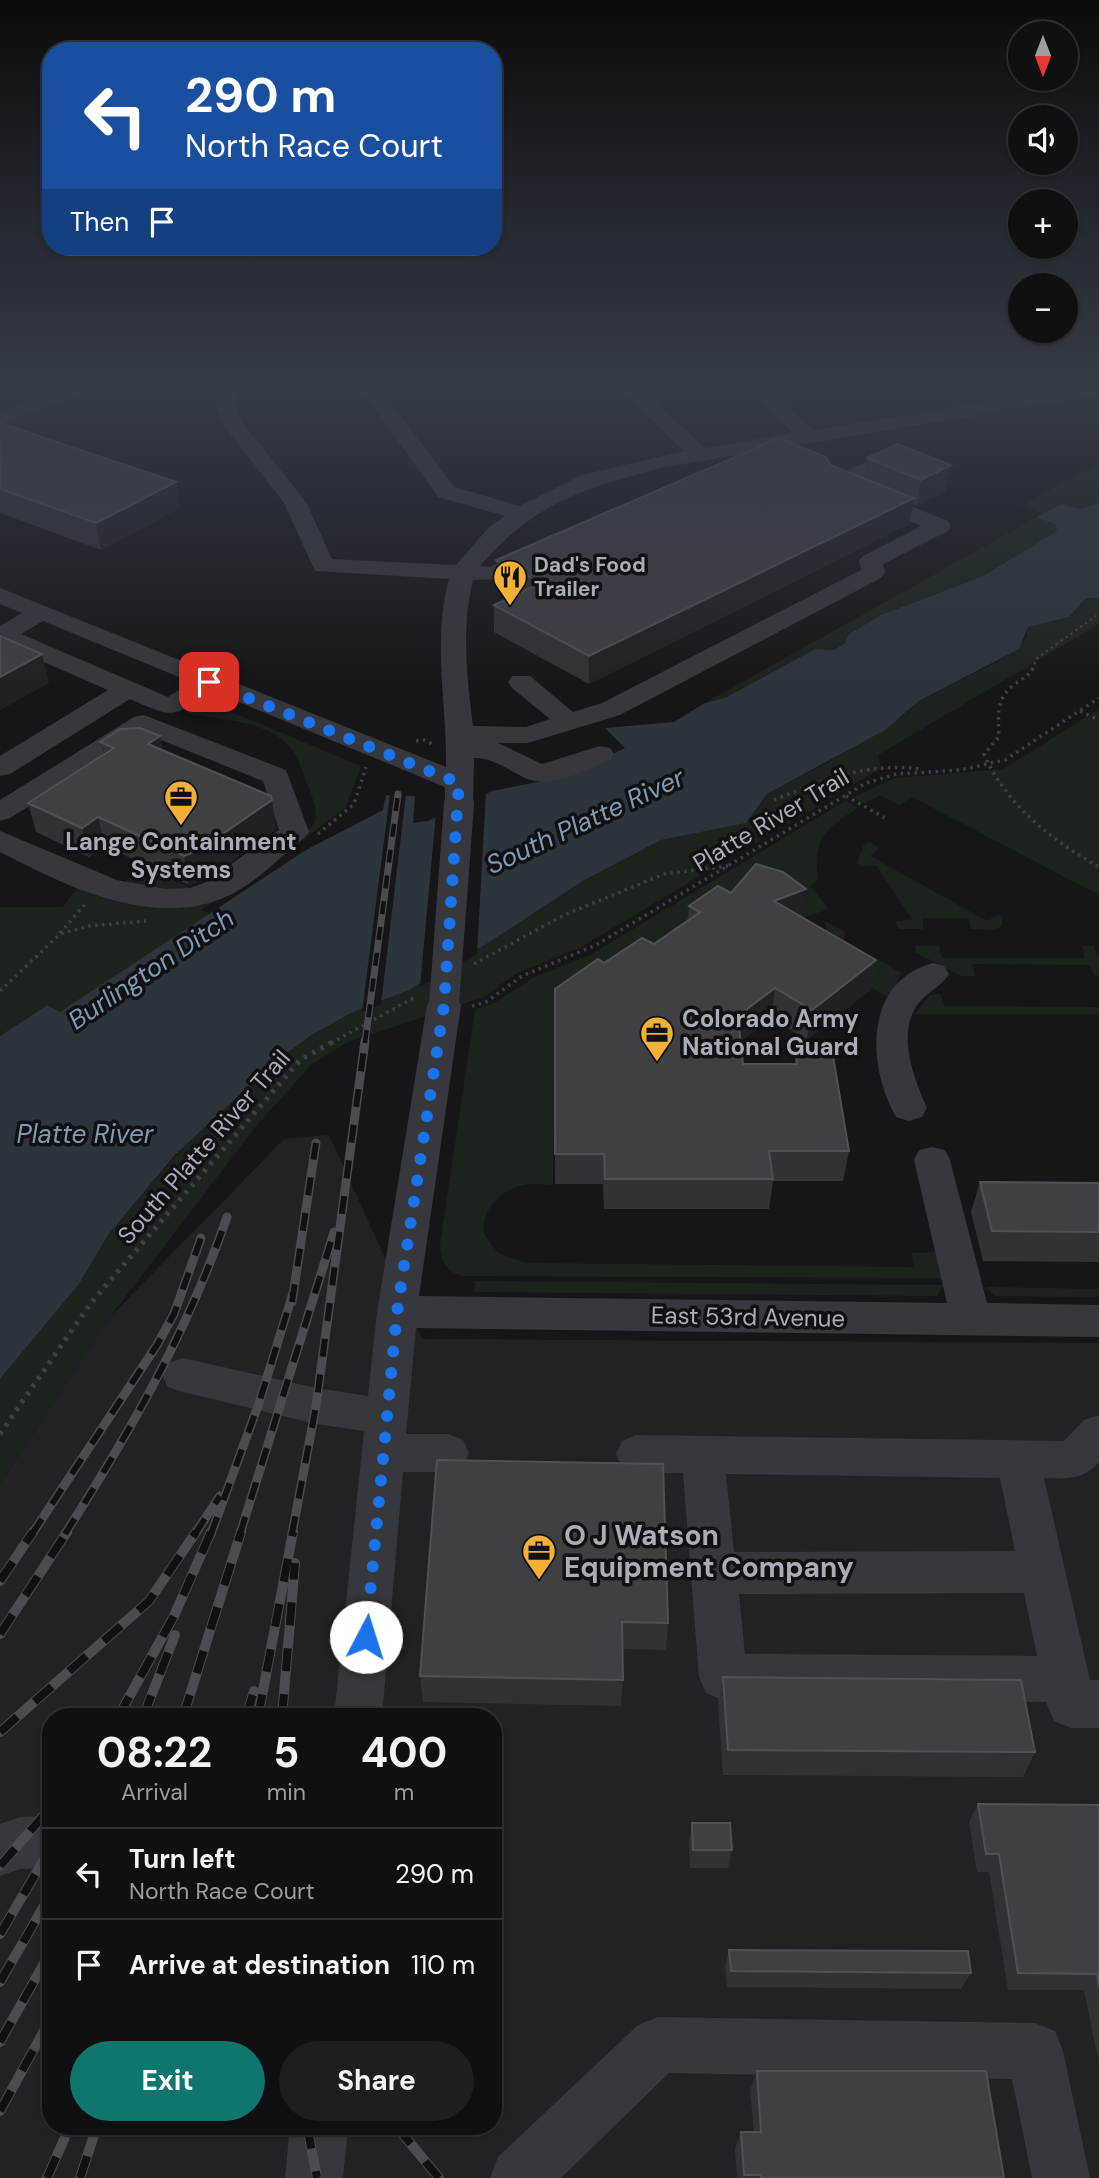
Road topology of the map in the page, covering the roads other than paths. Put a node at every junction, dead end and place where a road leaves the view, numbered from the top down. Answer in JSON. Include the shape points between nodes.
{"nodes":[{"id":1,"x":284,"y":488,"type":"edge"},
{"id":2,"x":443,"y":488,"type":"edge"},
{"id":3,"x":571,"y":488,"type":"edge"},
{"id":4,"x":847,"y":488,"type":"edge"},
{"id":5,"x":522,"y":514,"type":"junction"},
{"id":6,"x":554,"y":546,"type":"edge"},
{"id":7,"x":463,"y":572,"type":"junction"},
{"id":8,"x":0,"y":595,"type":"edge"},
{"id":9,"x":41,"y":612,"type":"junction"},
{"id":10,"x":209,"y":682,"type":"junction"},
{"id":11,"x":521,"y":682,"type":"dead end"},
{"id":12,"x":128,"y":689,"type":"junction"},
{"id":13,"x":170,"y":707,"type":"junction"},
{"id":14,"x":569,"y":722,"type":"junction"},
{"id":15,"x":144,"y":723,"type":"junction"},
{"id":16,"x":460,"y":742,"type":"junction"},
{"id":17,"x":600,"y":754,"type":"dead end"},
{"id":18,"x":0,"y":768,"type":"edge"},
{"id":19,"x":459,"y":793,"type":"junction"},
{"id":20,"x":0,"y":812,"type":"edge"},
{"id":21,"x":0,"y":840,"type":"edge"},
{"id":22,"x":933,"y":974,"type":"dead end"},
{"id":23,"x":909,"y":1108,"type":"dead end"},
{"id":24,"x":932,"y":1160,"type":"dead end"},
{"id":25,"x":397,"y":1312,"type":"junction"},
{"id":26,"x":971,"y":1320,"type":"junction"},
{"id":27,"x":1099,"y":1321,"type":"edge"},
{"id":28,"x":183,"y":1375,"type":"dead end"},
{"id":29,"x":1099,"y":1433,"type":"edge"},
{"id":30,"x":385,"y":1435,"type":"junction"},
{"id":31,"x":448,"y":1453,"type":"dead end"},
{"id":32,"x":637,"y":1454,"type":"dead end"},
{"id":33,"x":703,"y":1454,"type":"junction"},
{"id":34,"x":1017,"y":1460,"type":"junction"},
{"id":35,"x":1042,"y":1572,"type":"junction"},
{"id":36,"x":713,"y":1573,"type":"junction"},
{"id":37,"x":1082,"y":1692,"type":"edge"},
{"id":38,"x":359,"y":1708,"type":"edge"},
{"id":39,"x":42,"y":1842,"type":"edge"},
{"id":40,"x":0,"y":1850,"type":"edge"},
{"id":41,"x":318,"y":2135,"type":"edge"},
{"id":42,"x":314,"y":2178,"type":"edge"},
{"id":43,"x":519,"y":2178,"type":"edge"},
{"id":44,"x":1061,"y":2178,"type":"edge"}],
"edges":[{"from":1,"to":7,"type":"street","via":[[295,502],[323,566]]},
{"from":2,"to":5,"type":"street"},
{"from":3,"to":5,"type":"street"},
{"from":4,"to":14,"type":"street","via":[[940,526],[871,561],[873,573],[611,709]]},
{"from":5,"to":7,"type":"street","via":[[498,531]]},
{"from":6,"to":7,"type":"street","via":[[493,574]]},
{"from":7,"to":16,"type":"street","via":[[454,607],[452,662]]},
{"from":8,"to":9,"type":"street"},
{"from":9,"to":10,"type":"street"},
{"from":9,"to":12,"type":"street","via":[[2,635]]},
{"from":10,"to":13,"type":"street"},
{"from":10,"to":19,"type":"street"},
{"from":11,"to":14,"type":"street"},
{"from":12,"to":13,"type":"street"},
{"from":12,"to":18,"type":"street"},
{"from":13,"to":15,"type":"street"},
{"from":14,"to":16,"type":"street","via":[[528,735]]},
{"from":15,"to":20,"type":"street"},
{"from":15,"to":21,"type":"street","via":[[276,776],[294,832],[217,889],[189,899],[136,895],[55,868]]},
{"from":16,"to":17,"type":"street","via":[[494,750],[537,773],[555,772]]},
{"from":16,"to":19,"type":"street"},
{"from":19,"to":25,"type":"street","bridge":true,"via":[[445,1001]]},
{"from":22,"to":23,"type":"street","via":[[900,1006],[890,1037],[894,1073]]},
{"from":24,"to":26,"type":"street"},
{"from":25,"to":26,"type":"street","name":"East 53rd Avenue"},
{"from":25,"to":30,"type":"street"},
{"from":26,"to":27,"type":"street","name":"East 53rd Avenue"},
{"from":28,"to":30,"type":"street","via":[[317,1406]]},
{"from":29,"to":34,"type":"street","via":[[1074,1460]]},
{"from":30,"to":31,"type":"street"},
{"from":30,"to":38,"type":"street"},
{"from":32,"to":33,"type":"street"},
{"from":33,"to":34,"type":"street"},
{"from":33,"to":36,"type":"street"},
{"from":34,"to":35,"type":"street"},
{"from":35,"to":36,"type":"street"},
{"from":35,"to":37,"type":"street"},
{"from":36,"to":37,"type":"street","via":[[723,1677]]},
{"from":39,"to":40,"type":"street"},
{"from":41,"to":42,"type":"street"},
{"from":43,"to":44,"type":"street","via":[[658,2045],[1035,2051]]}]}
